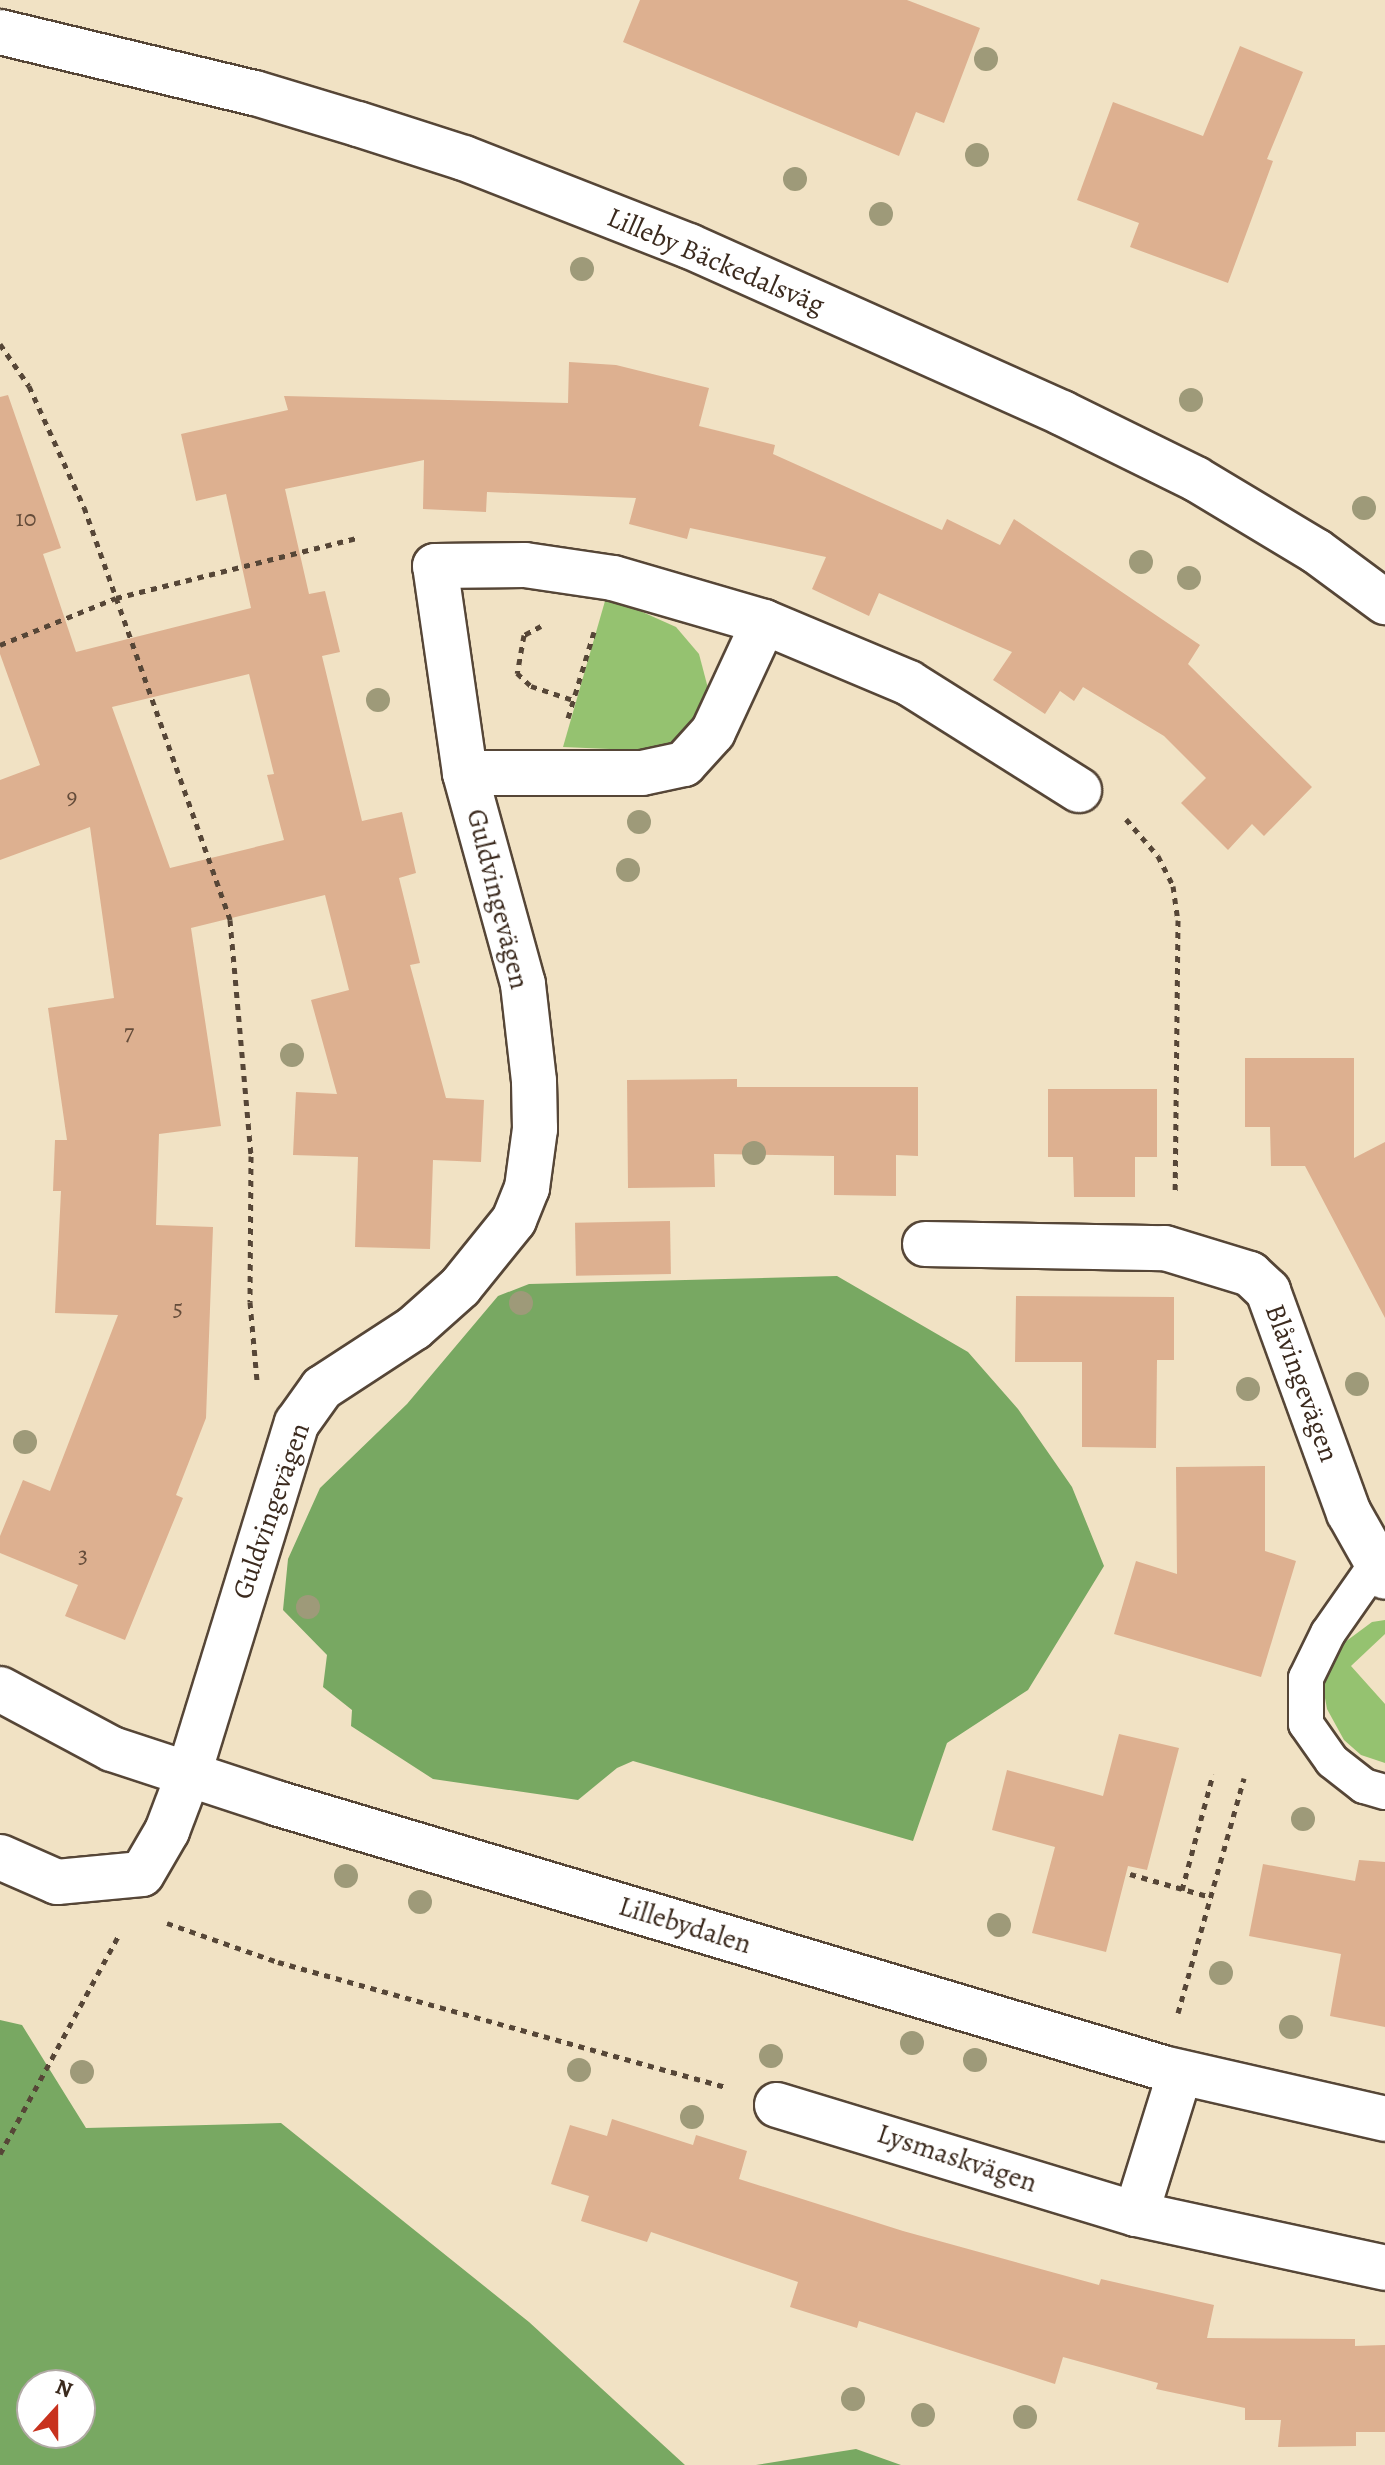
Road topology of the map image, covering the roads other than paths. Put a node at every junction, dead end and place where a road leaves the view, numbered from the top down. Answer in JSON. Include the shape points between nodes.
{"nodes":[{"id":1,"x":0,"y":32,"type":"edge"},
{"id":2,"x":1385,"y":602,"type":"edge"},
{"id":3,"x":764,"y":622,"type":"junction"},
{"id":4,"x":465,"y":773,"type":"junction"},
{"id":5,"x":1079,"y":790,"type":"road end"},
{"id":6,"x":925,"y":1244,"type":"dead end"},
{"id":7,"x":1381,"y":1570,"type":"edge"},
{"id":8,"x":0,"y":1689,"type":"edge"},
{"id":9,"x":189,"y":1773,"type":"junction"},
{"id":10,"x":1385,"y":1792,"type":"edge"},
{"id":11,"x":0,"y":1857,"type":"edge"},
{"id":12,"x":1171,"y":2070,"type":"junction"},
{"id":13,"x":777,"y":2105,"type":"road end"},
{"id":14,"x":1385,"y":2119,"type":"edge"},
{"id":15,"x":1136,"y":2214,"type":"junction"},
{"id":16,"x":1385,"y":2268,"type":"edge"}],
"edges":[{"from":1,"to":2,"type":"street","name":"Lilleby Bäckedalsväg","via":[[343,119],[464,158],[689,246],[1062,413],[1196,479],[1316,551]]},
{"from":3,"to":4,"type":"street","name":"Guldvingevägen","via":[[713,732],[684,764],[642,773]]},
{"from":3,"to":4,"type":"street","name":"Guldvingevägen","via":[[610,578],[525,565],[435,566]]},
{"from":3,"to":5,"type":"street","name":"Guldvingevägen","via":[[909,683]]},
{"from":4,"to":9,"type":"street","name":"Guldvingevägen","via":[[523,984],[535,1097],[527,1188],[514,1220],[460,1287],[414,1328],[322,1388],[297,1423]]},
{"from":6,"to":7,"type":"street","name":"Blåvingevägen","via":[[1173,1250],[1229,1263],[1268,1291],[1349,1513]]},
{"from":7,"to":10,"type":"lane","via":[[1328,1633],[1306,1678],[1306,1724],[1332,1761],[1364,1786]]},
{"from":8,"to":9,"type":"street","name":"Lillebydalen","via":[[112,1749]]},
{"from":9,"to":11,"type":"street","name":"Guldvingevägen","via":[[167,1831],[142,1874],[57,1882]]},
{"from":9,"to":12,"type":"street","name":"Lillebydalen"},
{"from":12,"to":14,"type":"street","name":"Lillebydalen"},
{"from":12,"to":15,"type":"street"},
{"from":13,"to":15,"type":"street","name":"Lysmaskvägen"},
{"from":15,"to":16,"type":"street","name":"Lysmaskvägen"}]}
